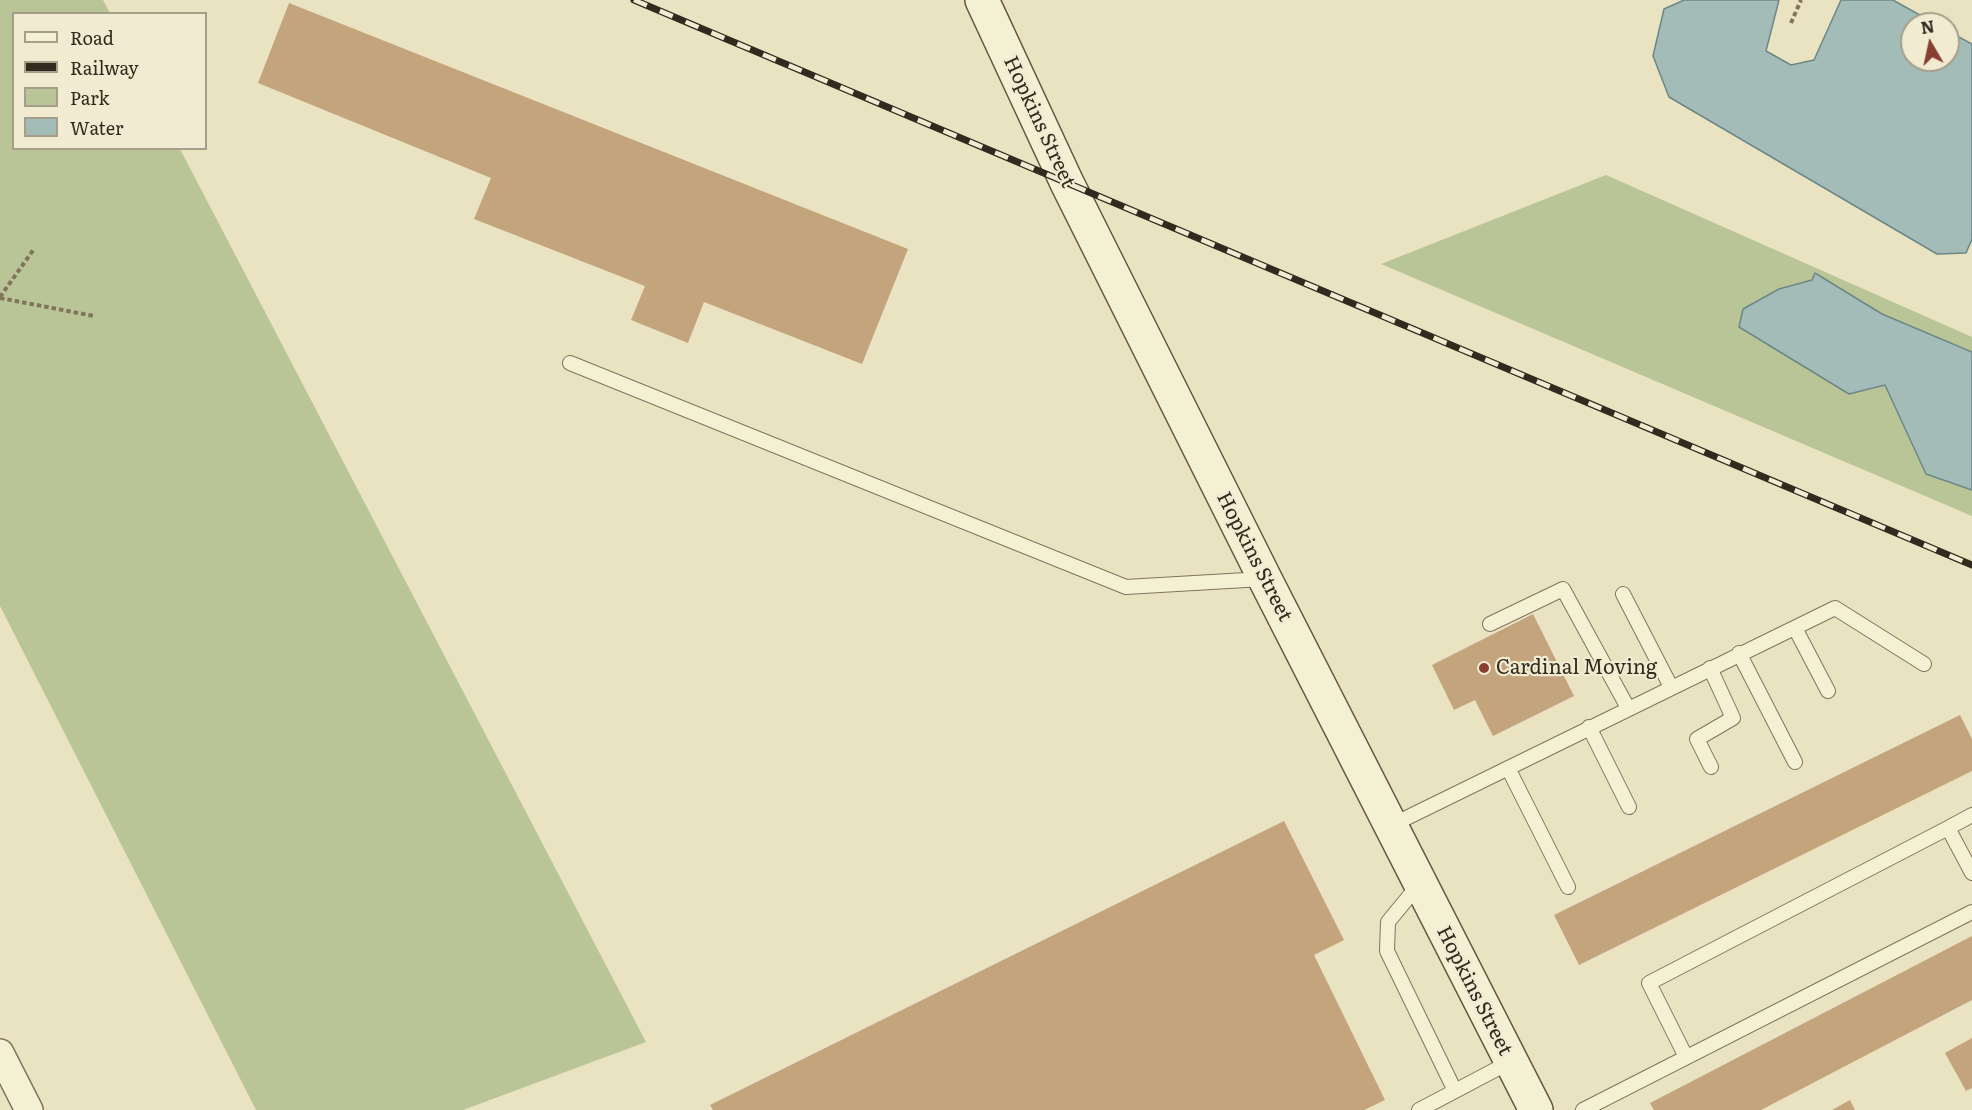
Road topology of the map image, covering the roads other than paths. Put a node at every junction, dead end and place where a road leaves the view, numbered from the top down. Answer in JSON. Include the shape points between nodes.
{"nodes":[{"id":1,"x":982,"y":0,"type":"edge"},
{"id":2,"x":570,"y":363,"type":"dead end"},
{"id":3,"x":1265,"y":579,"type":"junction"},
{"id":4,"x":1623,"y":594,"type":"dead end"},
{"id":5,"x":1490,"y":624,"type":"dead end"},
{"id":6,"x":1795,"y":628,"type":"junction"},
{"id":7,"x":1739,"y":654,"type":"junction"},
{"id":8,"x":1924,"y":664,"type":"dead end"},
{"id":9,"x":1710,"y":668,"type":"junction"},
{"id":10,"x":1671,"y":687,"type":"junction"},
{"id":11,"x":1828,"y":691,"type":"dead end"},
{"id":12,"x":1628,"y":708,"type":"junction"},
{"id":13,"x":1589,"y":727,"type":"junction"},
{"id":14,"x":1795,"y":762,"type":"dead end"},
{"id":15,"x":1711,"y":766,"type":"dead end"},
{"id":16,"x":1508,"y":768,"type":"junction"},
{"id":17,"x":1629,"y":807,"type":"dead end"},
{"id":18,"x":1972,"y":815,"type":"edge"},
{"id":19,"x":1390,"y":826,"type":"junction"},
{"id":20,"x":1948,"y":828,"type":"junction"},
{"id":21,"x":1972,"y":873,"type":"edge"},
{"id":22,"x":1420,"y":883,"type":"junction"},
{"id":23,"x":1568,"y":887,"type":"dead end"},
{"id":24,"x":1972,"y":912,"type":"edge"},
{"id":25,"x":0,"y":1053,"type":"edge"},
{"id":26,"x":1686,"y":1057,"type":"junction"},
{"id":27,"x":1510,"y":1062,"type":"junction"},
{"id":28,"x":1455,"y":1091,"type":"junction"},
{"id":29,"x":29,"y":1110,"type":"edge"},
{"id":30,"x":1419,"y":1110,"type":"edge"},
{"id":31,"x":1536,"y":1110,"type":"edge"},
{"id":32,"x":1582,"y":1110,"type":"edge"}],
"edges":[{"from":1,"to":3,"type":"main road","name":"Hopkins Street","via":[[1067,183]]},
{"from":2,"to":3,"type":"lane","via":[[1126,587]]},
{"from":3,"to":19,"type":"main road","name":"Hopkins Street"},
{"from":4,"to":10,"type":"lane"},
{"from":5,"to":12,"type":"lane","via":[[1563,590]]},
{"from":6,"to":7,"type":"lane"},
{"from":6,"to":8,"type":"lane","via":[[1835,608]]},
{"from":6,"to":11,"type":"lane"},
{"from":7,"to":9,"type":"lane"},
{"from":7,"to":14,"type":"lane"},
{"from":9,"to":10,"type":"lane"},
{"from":9,"to":15,"type":"lane","via":[[1733,718],[1697,739]]},
{"from":10,"to":12,"type":"lane"},
{"from":12,"to":13,"type":"lane"},
{"from":13,"to":16,"type":"lane"},
{"from":13,"to":17,"type":"lane"},
{"from":16,"to":19,"type":"lane"},
{"from":16,"to":23,"type":"lane"},
{"from":18,"to":20,"type":"lane"},
{"from":19,"to":22,"type":"main road","name":"Hopkins Street"},
{"from":20,"to":21,"type":"lane"},
{"from":20,"to":26,"type":"lane","via":[[1649,983]]},
{"from":22,"to":27,"type":"main road","name":"Hopkins Street"},
{"from":22,"to":28,"type":"lane","via":[[1388,921],[1387,951]]},
{"from":24,"to":26,"type":"lane"},
{"from":25,"to":29,"type":"street"},
{"from":26,"to":32,"type":"lane"},
{"from":27,"to":28,"type":"lane"},
{"from":27,"to":31,"type":"main road","name":"Hopkins Street"},
{"from":28,"to":30,"type":"lane"}]}
